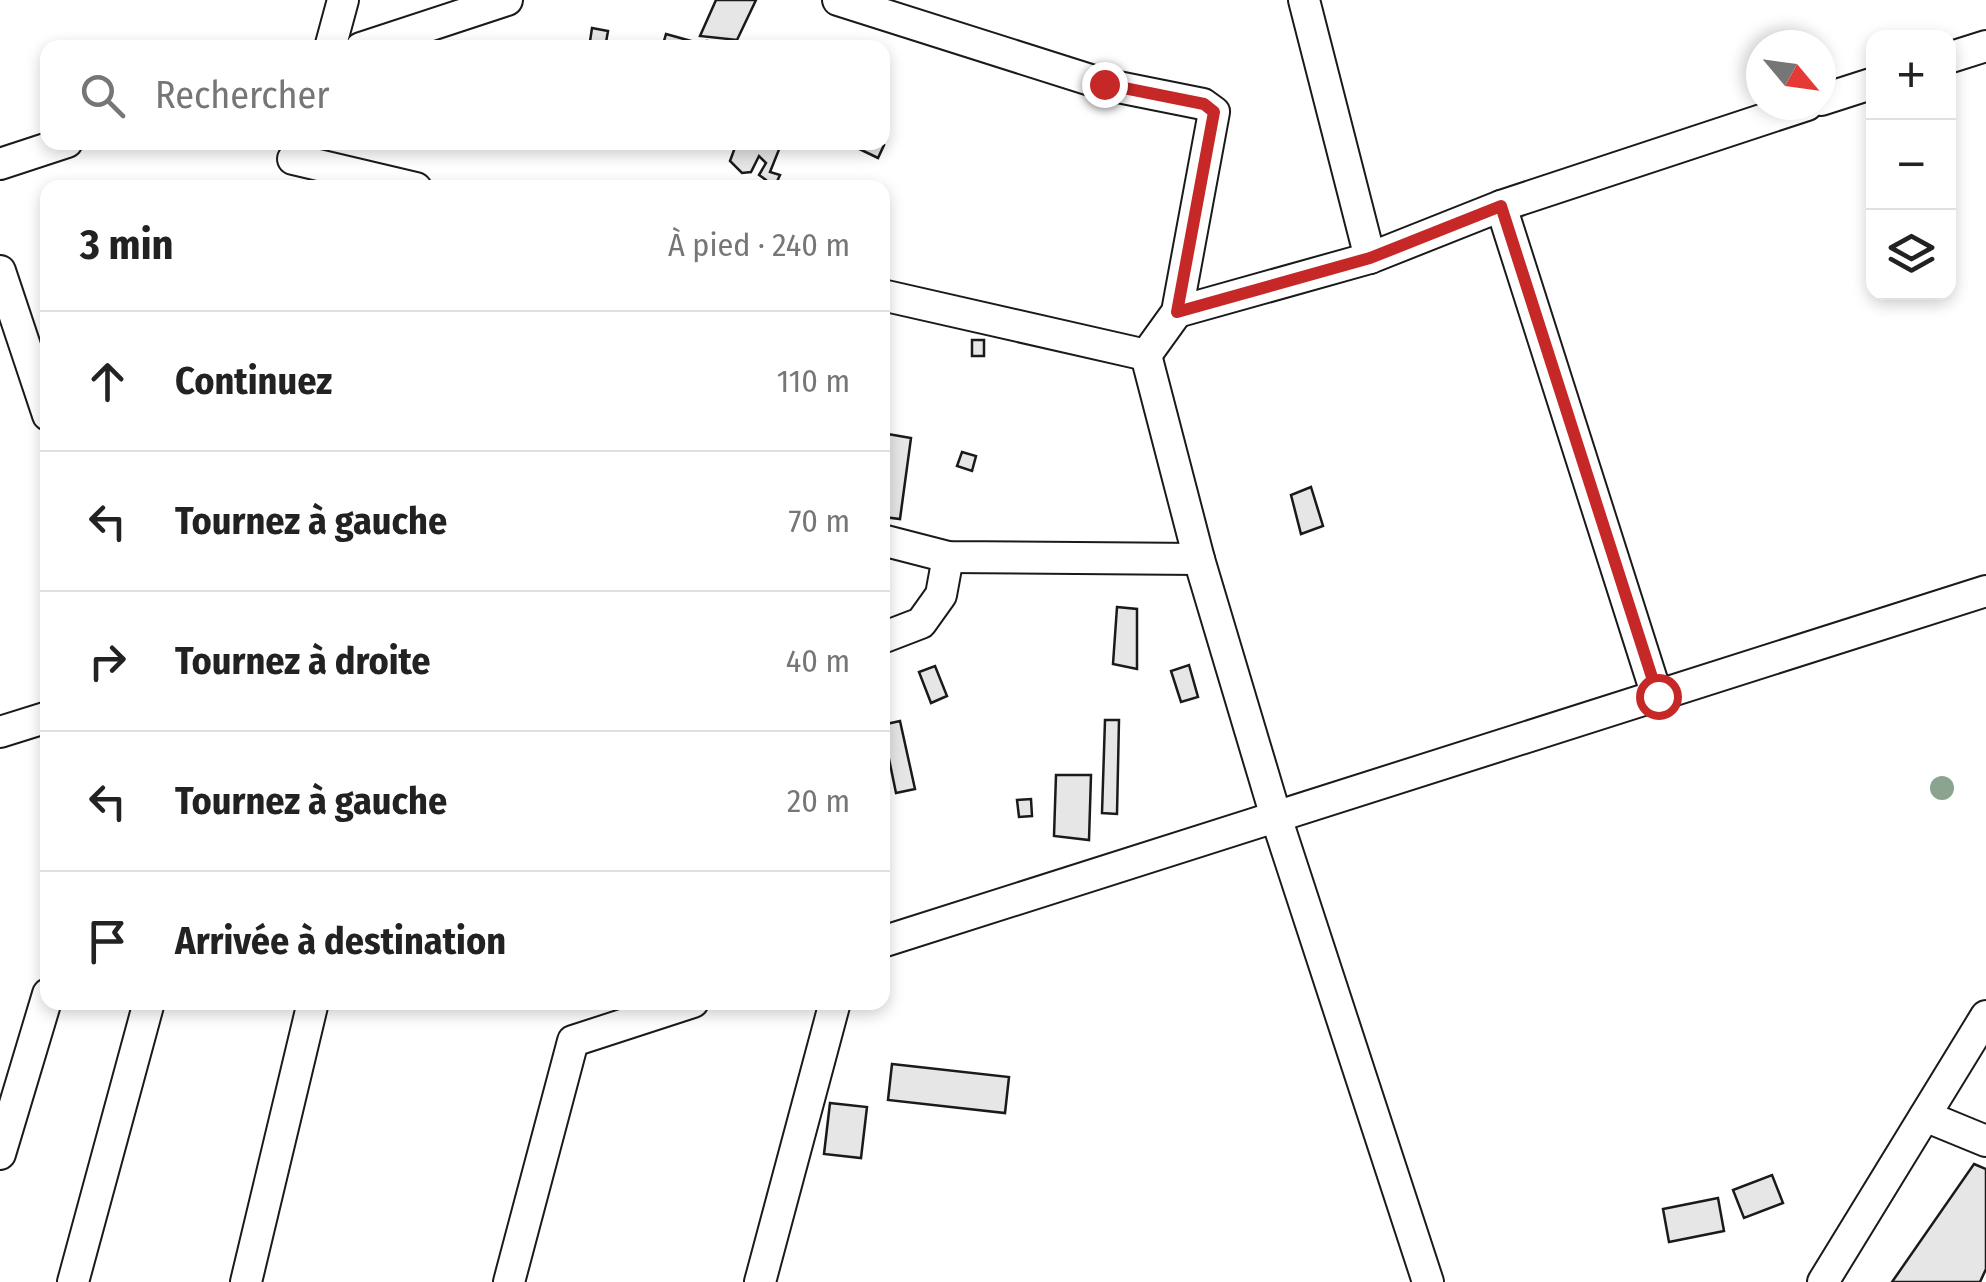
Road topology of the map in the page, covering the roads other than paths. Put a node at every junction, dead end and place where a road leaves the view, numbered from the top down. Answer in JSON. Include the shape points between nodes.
{"nodes":[{"id":1,"x":343,"y":0,"type":"edge"},
{"id":2,"x":507,"y":0,"type":"edge"},
{"id":3,"x":838,"y":0,"type":"edge"},
{"id":4,"x":1304,"y":0,"type":"edge"},
{"id":5,"x":332,"y":40,"type":"edge"},
{"id":6,"x":385,"y":40,"type":"edge"},
{"id":7,"x":1986,"y":46,"type":"edge"},
{"id":8,"x":1956,"y":55,"type":"edge"},
{"id":9,"x":1866,"y":86,"type":"edge"},
{"id":10,"x":1836,"y":95,"type":"edge"},
{"id":11,"x":1762,"y":120,"type":"edge"},
{"id":12,"x":43,"y":150,"type":"edge"},
{"id":13,"x":292,"y":163,"type":"edge"},
{"id":14,"x":0,"y":164,"type":"edge"},
{"id":15,"x":376,"y":180,"type":"edge"},
{"id":16,"x":1501,"y":206,"type":"junction"},
{"id":17,"x":1370,"y":258,"type":"junction"},
{"id":18,"x":0,"y":271,"type":"edge"},
{"id":19,"x":890,"y":297,"type":"edge"},
{"id":20,"x":1177,"y":312,"type":"junction"},
{"id":21,"x":1146,"y":355,"type":"junction"},
{"id":22,"x":40,"y":391,"type":"edge"},
{"id":23,"x":890,"y":542,"type":"edge"},
{"id":24,"x":948,"y":558,"type":"junction"},
{"id":25,"x":1199,"y":559,"type":"junction"},
{"id":26,"x":1986,"y":591,"type":"edge"},
{"id":27,"x":890,"y":635,"type":"edge"},
{"id":28,"x":1658,"y":696,"type":"junction"},
{"id":29,"x":40,"y":720,"type":"edge"},
{"id":30,"x":0,"y":732,"type":"edge"},
{"id":31,"x":1276,"y":817,"type":"junction"},
{"id":32,"x":890,"y":939,"type":"edge"},
{"id":33,"x":43,"y":1010,"type":"edge"},
{"id":34,"x":147,"y":1010,"type":"edge"},
{"id":35,"x":311,"y":1010,"type":"edge"},
{"id":36,"x":668,"y":1010,"type":"edge"},
{"id":37,"x":833,"y":1010,"type":"edge"},
{"id":38,"x":1986,"y":1016,"type":"edge"},
{"id":39,"x":1924,"y":1116,"type":"junction"},
{"id":40,"x":1986,"y":1141,"type":"edge"},
{"id":41,"x":0,"y":1154,"type":"edge"},
{"id":42,"x":73,"y":1282,"type":"edge"},
{"id":43,"x":246,"y":1282,"type":"edge"},
{"id":44,"x":509,"y":1282,"type":"edge"},
{"id":45,"x":760,"y":1282,"type":"edge"},
{"id":46,"x":1428,"y":1282,"type":"edge"},
{"id":47,"x":1823,"y":1282,"type":"edge"}],
"edges":[{"from":1,"to":5,"type":"street"},
{"from":2,"to":6,"type":"street"},
{"from":3,"to":20,"type":"street","via":[[1214,112]]},
{"from":4,"to":17,"type":"street"},
{"from":7,"to":8,"type":"street"},
{"from":9,"to":10,"type":"street"},
{"from":11,"to":16,"type":"street"},
{"from":12,"to":14,"type":"street"},
{"from":13,"to":15,"type":"street"},
{"from":16,"to":17,"type":"street"},
{"from":16,"to":28,"type":"street"},
{"from":17,"to":20,"type":"street"},
{"from":18,"to":22,"type":"street"},
{"from":19,"to":21,"type":"street"},
{"from":20,"to":21,"type":"street"},
{"from":21,"to":25,"type":"street"},
{"from":23,"to":24,"type":"street"},
{"from":24,"to":25,"type":"street"},
{"from":24,"to":27,"type":"street","via":[[941,595],[921,624]]},
{"from":25,"to":31,"type":"street"},
{"from":26,"to":28,"type":"street"},
{"from":28,"to":31,"type":"street"},
{"from":29,"to":30,"type":"street"},
{"from":31,"to":32,"type":"street"},
{"from":31,"to":46,"type":"street"},
{"from":33,"to":41,"type":"street"},
{"from":34,"to":42,"type":"street"},
{"from":35,"to":43,"type":"street"},
{"from":36,"to":44,"type":"street","via":[[573,1041]]},
{"from":37,"to":45,"type":"street"},
{"from":38,"to":39,"type":"street"},
{"from":39,"to":40,"type":"street"},
{"from":39,"to":47,"type":"street"}]}
